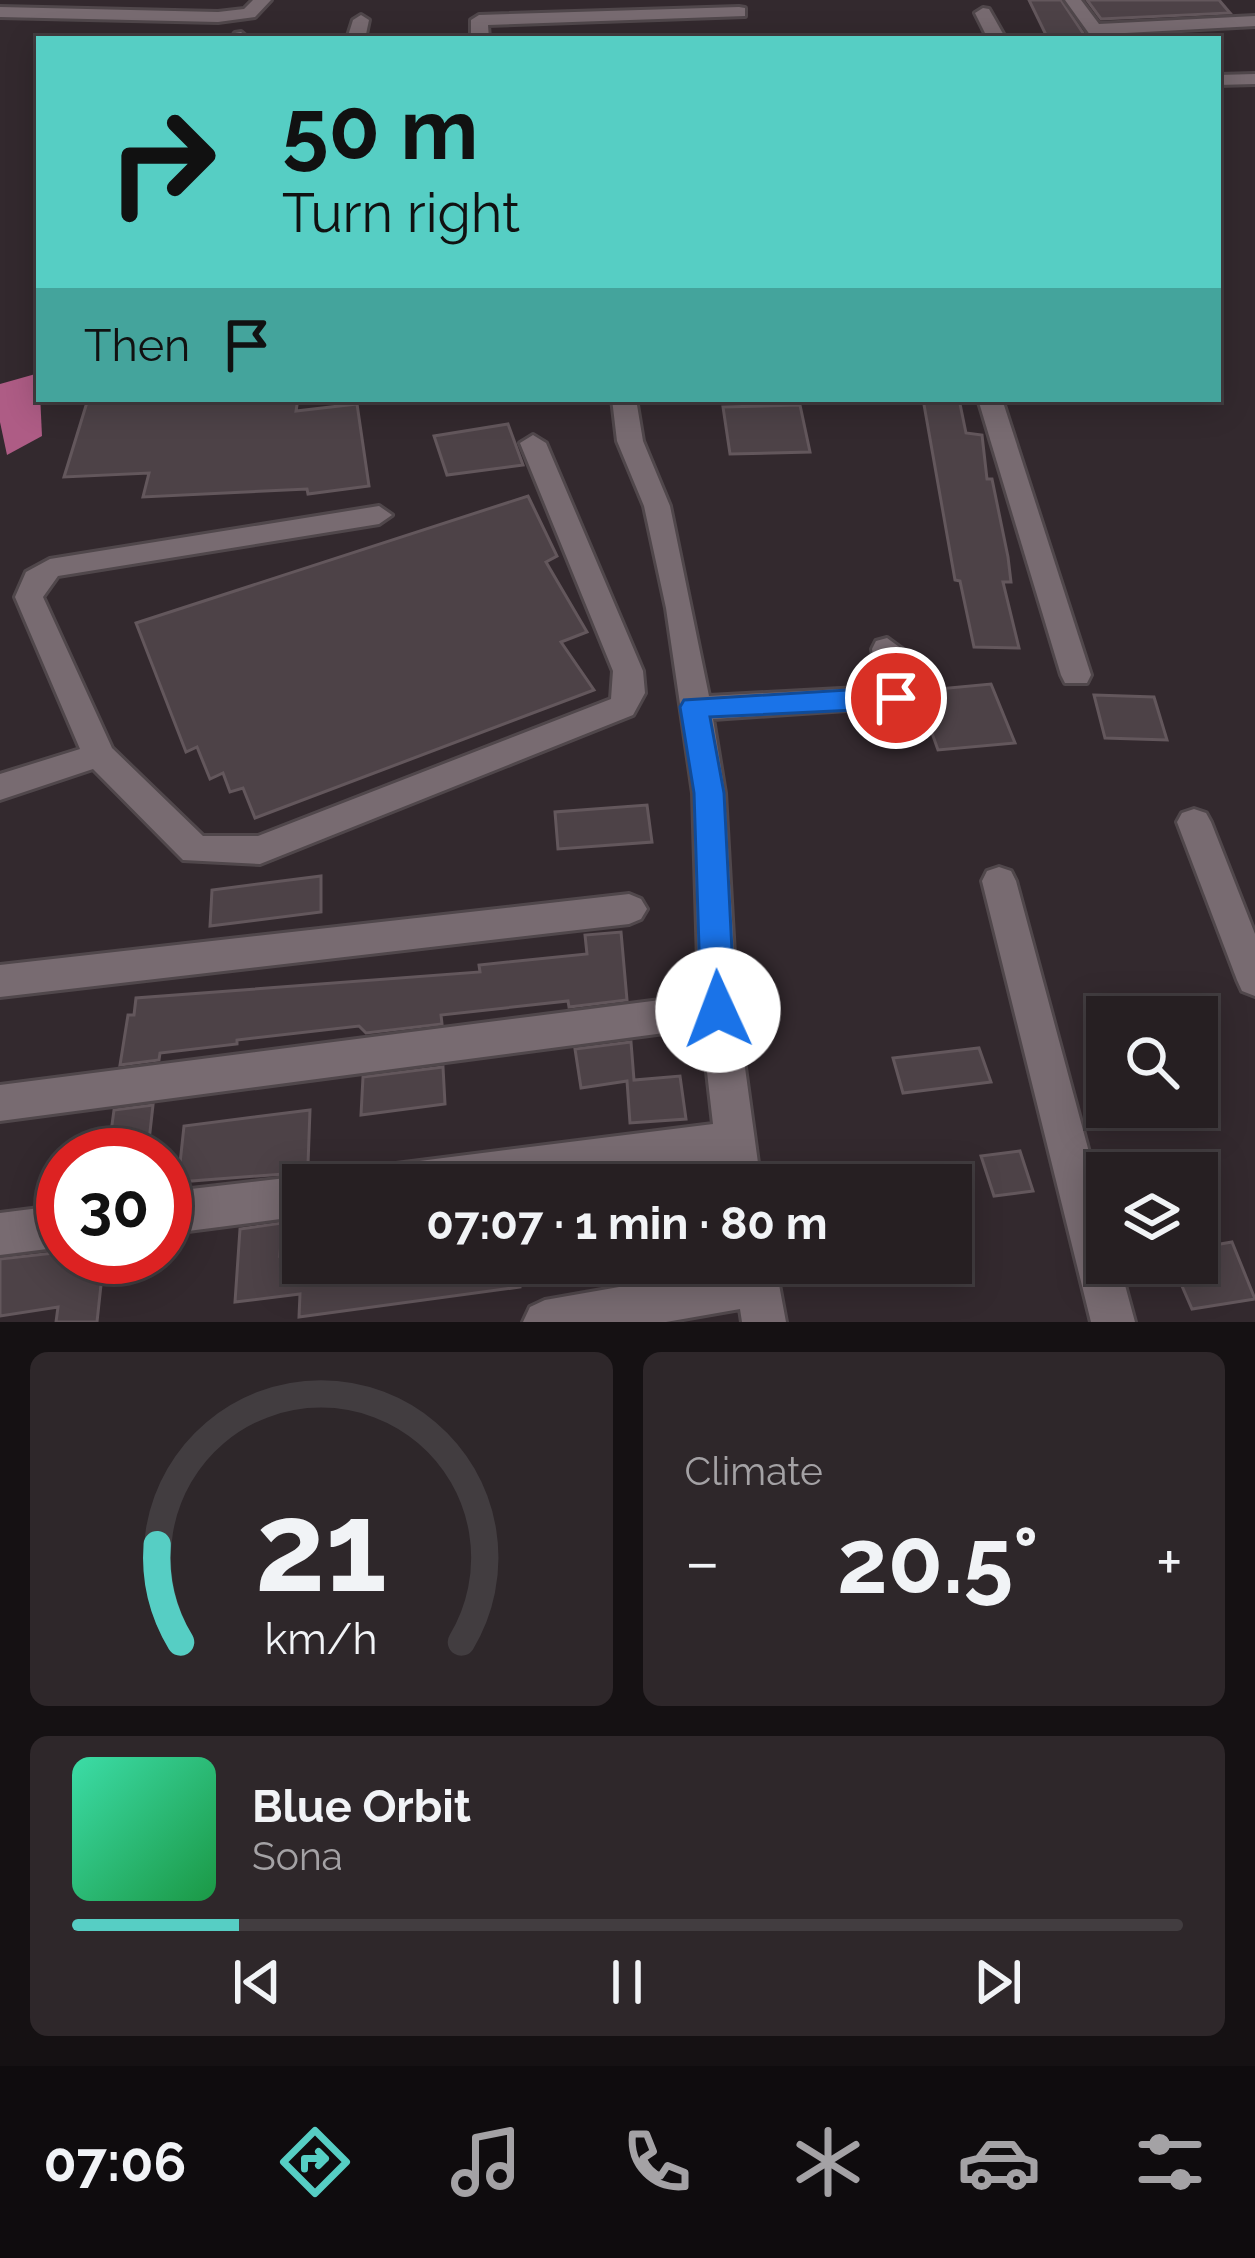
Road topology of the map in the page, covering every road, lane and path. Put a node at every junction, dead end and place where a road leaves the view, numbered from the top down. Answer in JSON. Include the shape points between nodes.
{"nodes":[{"id":1,"x":263,"y":0,"type":"edge"},
{"id":2,"x":1073,"y":0,"type":"edge"},
{"id":3,"x":0,"y":12,"type":"edge"},
{"id":4,"x":739,"y":12,"type":"dead end"},
{"id":5,"x":983,"y":13,"type":"dead end"},
{"id":6,"x":361,"y":20,"type":"dead end"},
{"id":7,"x":1255,"y":21,"type":"edge"},
{"id":8,"x":1098,"y":34,"type":"edge"},
{"id":9,"x":357,"y":36,"type":"edge"},
{"id":10,"x":480,"y":36,"type":"edge"},
{"id":11,"x":995,"y":36,"type":"edge"},
{"id":12,"x":1255,"y":79,"type":"edge"},
{"id":13,"x":1221,"y":80,"type":"edge"},
{"id":14,"x":624,"y":402,"type":"edge"},
{"id":15,"x":991,"y":402,"type":"edge"},
{"id":16,"x":533,"y":443,"type":"dead end"},
{"id":17,"x":379,"y":515,"type":"dead end"},
{"id":18,"x":887,"y":649,"type":"dead end"},
{"id":19,"x":1076,"y":675,"type":"dead end"},
{"id":20,"x":694,"y":707,"type":"junction"},
{"id":21,"x":99,"y":755,"type":"junction"},
{"id":22,"x":0,"y":787,"type":"edge"},
{"id":23,"x":1194,"y":822,"type":"dead end"},
{"id":24,"x":999,"y":881,"type":"dead end"},
{"id":25,"x":628,"y":909,"type":"dead end"},
{"id":26,"x":1255,"y":980,"type":"edge"},
{"id":27,"x":0,"y":981,"type":"edge"},
{"id":28,"x":718,"y":1010,"type":"junction"},
{"id":29,"x":0,"y":1103,"type":"edge"},
{"id":30,"x":734,"y":1141,"type":"junction"},
{"id":31,"x":553,"y":1164,"type":"edge"},
{"id":32,"x":738,"y":1164,"type":"edge"},
{"id":33,"x":282,"y":1199,"type":"edge"},
{"id":34,"x":192,"y":1210,"type":"edge"},
{"id":35,"x":36,"y":1229,"type":"edge"},
{"id":36,"x":0,"y":1234,"type":"edge"},
{"id":37,"x":759,"y":1290,"type":"edge"},
{"id":38,"x":545,"y":1322,"type":"edge"},
{"id":39,"x":1113,"y":1322,"type":"edge"}],
"edges":[{"from":1,"to":3,"type":"street","via":[[249,13],[218,16]]},
{"from":2,"to":8,"type":"street"},
{"from":4,"to":10,"type":"street","via":[[479,20]]},
{"from":5,"to":11,"type":"street"},
{"from":6,"to":9,"type":"street"},
{"from":7,"to":8,"type":"street"},
{"from":12,"to":13,"type":"street"},
{"from":14,"to":20,"type":"street","via":[[630,441],[657,506]]},
{"from":15,"to":19,"type":"street"},
{"from":16,"to":21,"type":"street","via":[[628,671],[622,707],[260,850],[195,850]]},
{"from":17,"to":21,"type":"street","via":[[50,568],[36,580],[29,597]]},
{"from":18,"to":20,"type":"street","via":[[896,698]]},
{"from":20,"to":28,"type":"street","via":[[709,793]]},
{"from":21,"to":22,"type":"street"},
{"from":23,"to":26,"type":"street"},
{"from":24,"to":39,"type":"street"},
{"from":25,"to":27,"type":"street"},
{"from":28,"to":29,"type":"street"},
{"from":28,"to":30,"type":"street"},
{"from":30,"to":31,"type":"street"},
{"from":30,"to":32,"type":"street"},
{"from":33,"to":34,"type":"street"},
{"from":35,"to":36,"type":"street"},
{"from":37,"to":38,"type":"street"}]}
